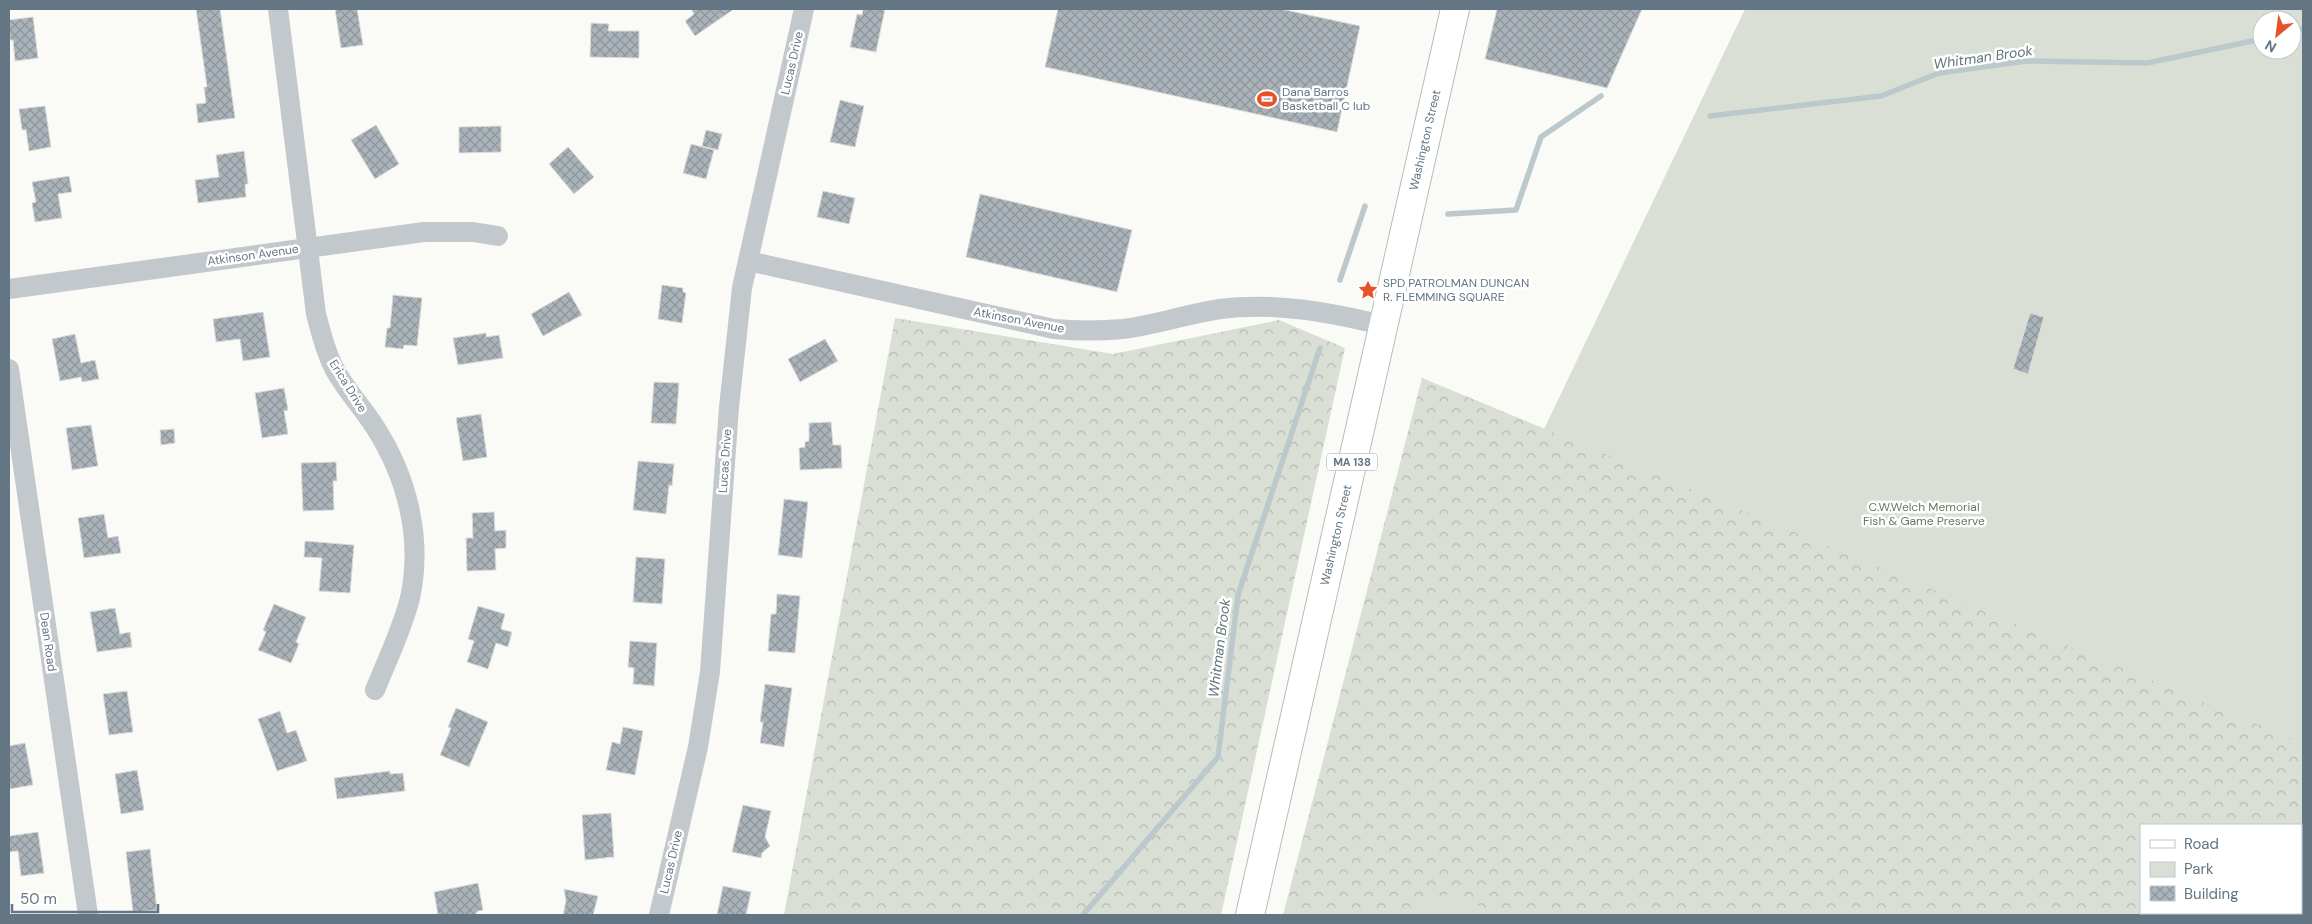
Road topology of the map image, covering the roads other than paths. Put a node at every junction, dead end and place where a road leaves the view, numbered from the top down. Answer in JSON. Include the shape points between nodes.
{"nodes":[{"id":1,"x":278,"y":9,"type":"edge"},
{"id":2,"x":804,"y":9,"type":"edge"},
{"id":3,"x":1454,"y":9,"type":"edge"},
{"id":4,"x":498,"y":236,"type":"dead end"},
{"id":5,"x":310,"y":247,"type":"junction"},
{"id":6,"x":748,"y":261,"type":"junction"},
{"id":7,"x":9,"y":289,"type":"edge"},
{"id":8,"x":1382,"y":325,"type":"junction"},
{"id":9,"x":9,"y":369,"type":"edge"},
{"id":10,"x":375,"y":690,"type":"dead end"},
{"id":11,"x":88,"y":915,"type":"edge"},
{"id":12,"x":659,"y":915,"type":"edge"},
{"id":13,"x":1250,"y":915,"type":"edge"}],
"edges":[{"from":1,"to":5,"type":"street","name":"Erica Drive"},
{"from":2,"to":6,"type":"street","name":"Lucas Drive"},
{"from":3,"to":8,"type":"main road","name":"Washington Street","number":"MA 138"},
{"from":4,"to":5,"type":"street","name":"Atkinson Avenue","via":[[473,232],[424,232]]},
{"from":5,"to":7,"type":"street","name":"Atkinson Avenue"},
{"from":5,"to":10,"type":"street","name":"Erica Drive","via":[[316,314],[324,342],[334,368],[395,460],[408,499],[413,532],[414,565],[410,597]]},
{"from":6,"to":8,"type":"street","name":"Atkinson Avenue","via":[[1054,329],[1124,328],[1220,309],[1258,306],[1324,313]]},
{"from":6,"to":12,"type":"street","name":"Lucas Drive","via":[[737,322],[710,672],[698,747]]},
{"from":8,"to":13,"type":"main road","name":"Washington Street","number":"MA 138"},
{"from":9,"to":11,"type":"street","name":"Dean Road"}]}
